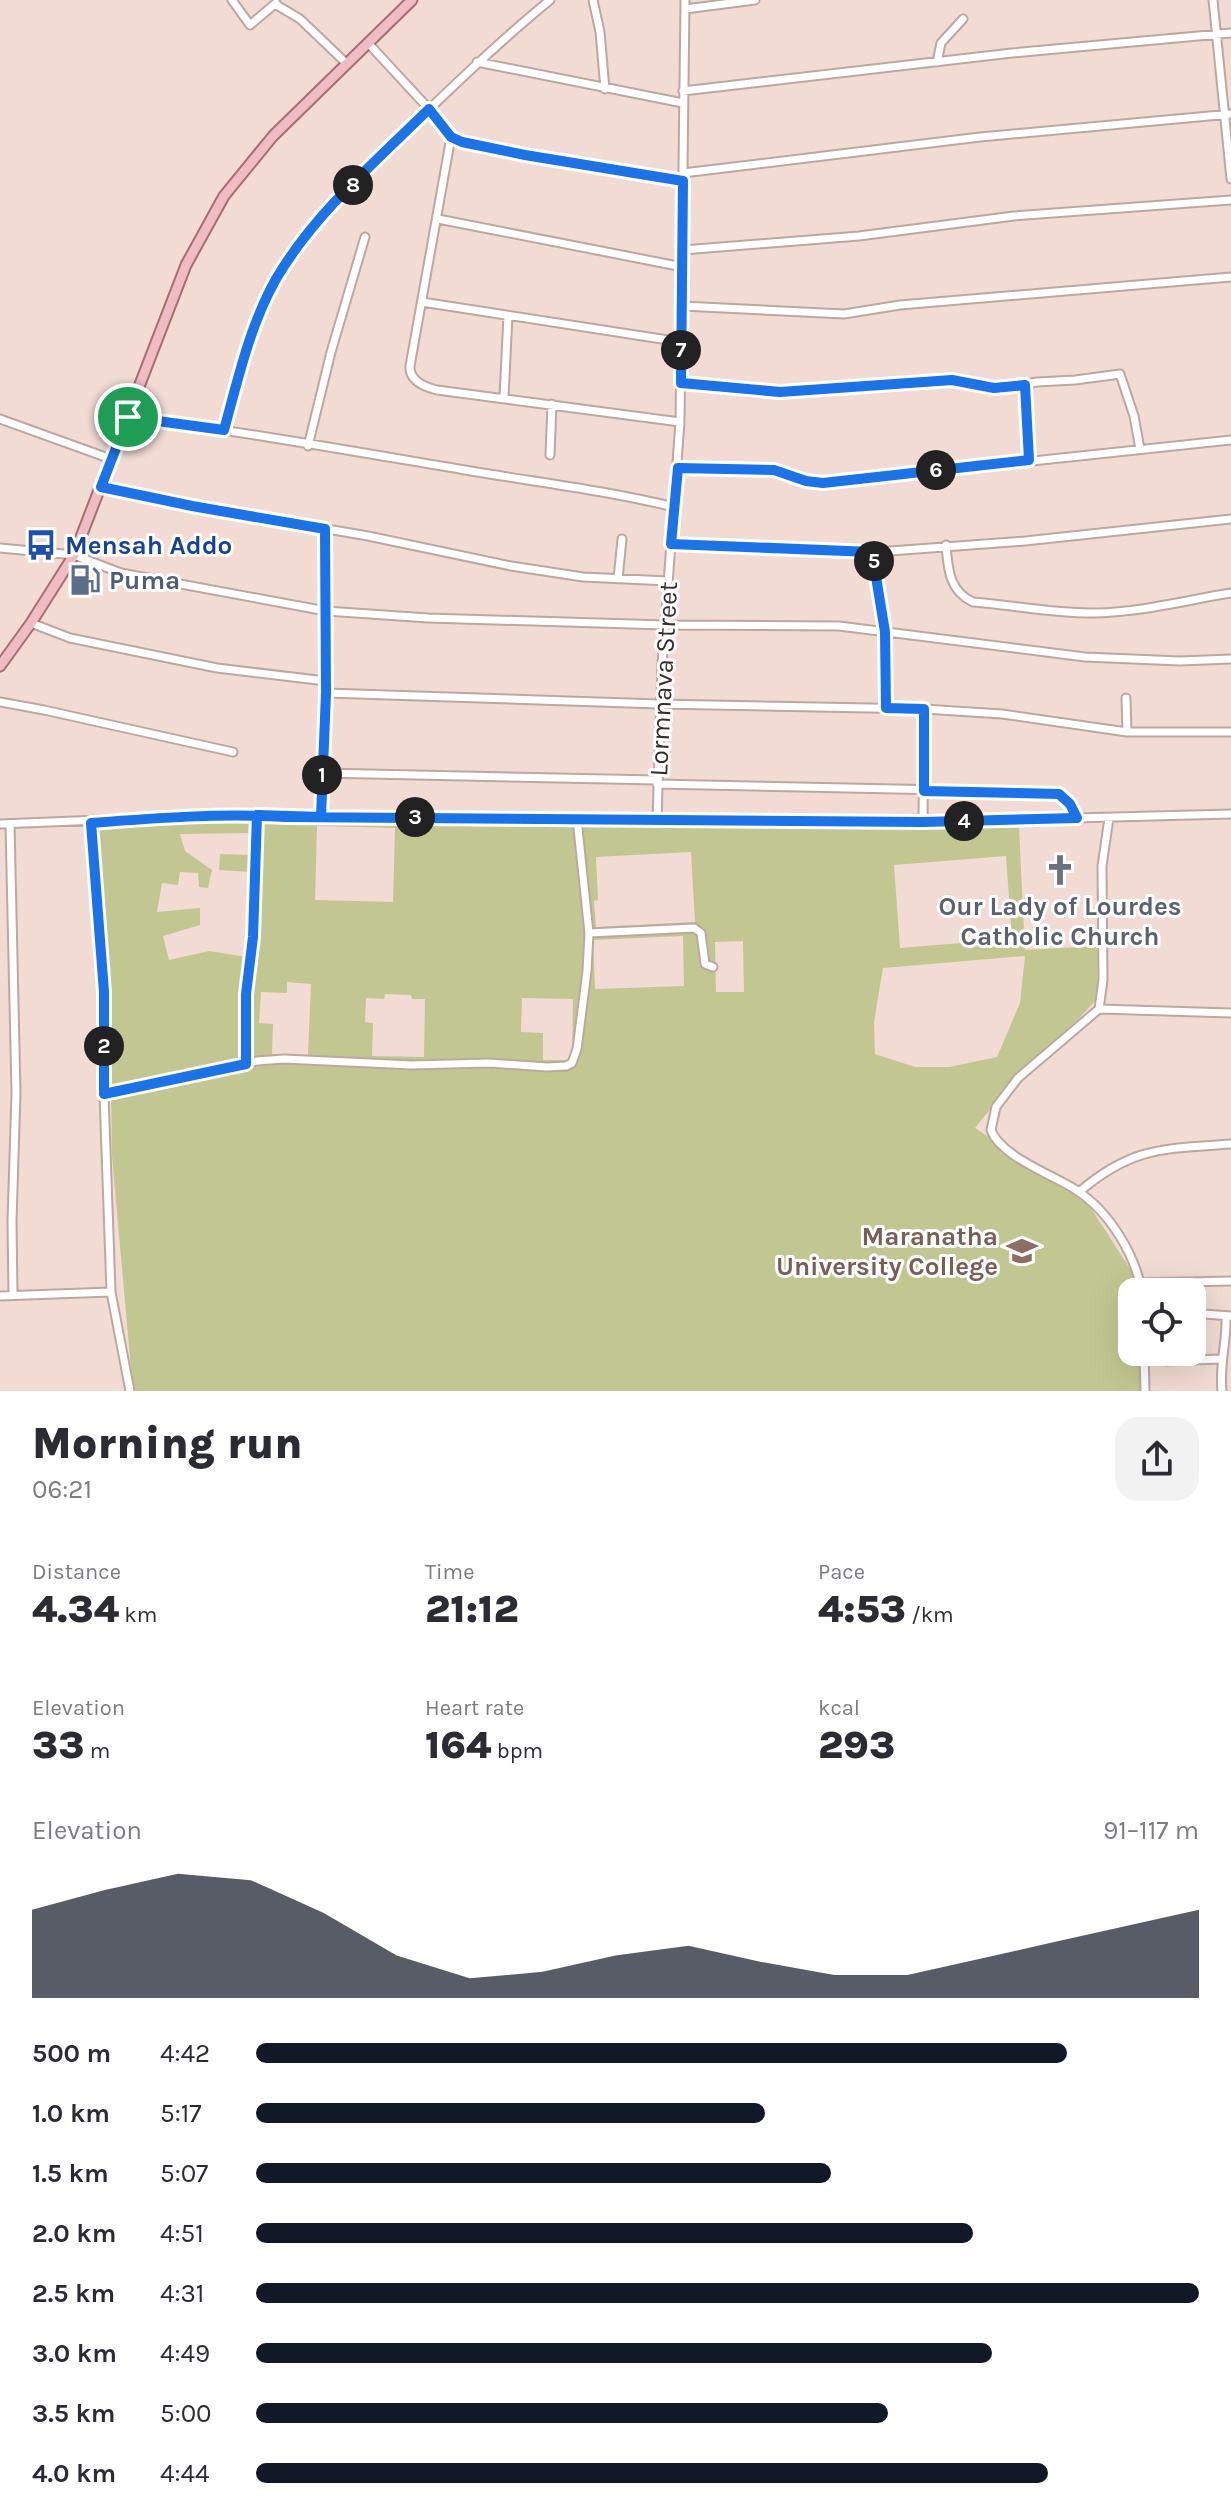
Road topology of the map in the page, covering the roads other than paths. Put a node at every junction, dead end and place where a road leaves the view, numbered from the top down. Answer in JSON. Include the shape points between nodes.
{"nodes":[{"id":1,"x":232,"y":0,"type":"edge"},
{"id":2,"x":412,"y":0,"type":"edge"},
{"id":3,"x":550,"y":0,"type":"edge"},
{"id":4,"x":593,"y":0,"type":"edge"},
{"id":5,"x":755,"y":0,"type":"edge"},
{"id":6,"x":1213,"y":0,"type":"edge"},
{"id":7,"x":277,"y":2,"type":"edge"},
{"id":8,"x":685,"y":4,"type":"edge"},
{"id":9,"x":963,"y":19,"type":"dead end"},
{"id":10,"x":1231,"y":33,"type":"edge"},
{"id":11,"x":1217,"y":34,"type":"junction"},
{"id":12,"x":368,"y":43,"type":"junction"},
{"id":13,"x":477,"y":62,"type":"junction"},
{"id":14,"x":937,"y":62,"type":"junction"},
{"id":15,"x":346,"y":63,"type":"junction"},
{"id":16,"x":605,"y":89,"type":"junction"},
{"id":17,"x":683,"y":91,"type":"junction"},
{"id":18,"x":683,"y":103,"type":"junction"},
{"id":19,"x":429,"y":109,"type":"junction"},
{"id":20,"x":1228,"y":114,"type":"edge"},
{"id":21,"x":451,"y":137,"type":"junction"},
{"id":22,"x":683,"y":177,"type":"junction"},
{"id":23,"x":1231,"y":179,"type":"edge"},
{"id":24,"x":1231,"y":200,"type":"edge"},
{"id":25,"x":438,"y":219,"type":"junction"},
{"id":26,"x":365,"y":237,"type":"dead end"},
{"id":27,"x":683,"y":250,"type":"junction"},
{"id":28,"x":683,"y":267,"type":"junction"},
{"id":29,"x":1231,"y":277,"type":"edge"},
{"id":30,"x":422,"y":302,"type":"junction"},
{"id":31,"x":682,"y":306,"type":"junction"},
{"id":32,"x":508,"y":316,"type":"junction"},
{"id":33,"x":681,"y":342,"type":"junction"},
{"id":34,"x":681,"y":383,"type":"junction"},
{"id":35,"x":1025,"y":385,"type":"junction"},
{"id":36,"x":504,"y":397,"type":"junction"},
{"id":37,"x":552,"y":404,"type":"junction"},
{"id":38,"x":128,"y":417,"type":"junction"},
{"id":39,"x":0,"y":419,"type":"edge"},
{"id":40,"x":680,"y":422,"type":"junction"},
{"id":41,"x":224,"y":430,"type":"junction"},
{"id":42,"x":1231,"y":440,"type":"edge"},
{"id":43,"x":308,"y":446,"type":"junction"},
{"id":44,"x":1140,"y":449,"type":"junction"},
{"id":45,"x":550,"y":455,"type":"dead end"},
{"id":46,"x":111,"y":459,"type":"junction"},
{"id":47,"x":1029,"y":460,"type":"junction"},
{"id":48,"x":678,"y":468,"type":"junction"},
{"id":49,"x":101,"y":487,"type":"junction"},
{"id":50,"x":674,"y":507,"type":"junction"},
{"id":51,"x":1231,"y":519,"type":"edge"},
{"id":52,"x":325,"y":529,"type":"junction"},
{"id":53,"x":622,"y":539,"type":"dead end"},
{"id":54,"x":671,"y":544,"type":"junction"},
{"id":55,"x":946,"y":545,"type":"junction"},
{"id":56,"x":0,"y":548,"type":"edge"},
{"id":57,"x":872,"y":552,"type":"junction"},
{"id":58,"x":74,"y":555,"type":"junction"},
{"id":59,"x":618,"y":579,"type":"junction"},
{"id":60,"x":668,"y":581,"type":"junction"},
{"id":61,"x":1231,"y":593,"type":"edge"},
{"id":62,"x":326,"y":611,"type":"junction"},
{"id":63,"x":31,"y":623,"type":"junction"},
{"id":64,"x":665,"y":625,"type":"junction"},
{"id":65,"x":885,"y":632,"type":"junction"},
{"id":66,"x":1231,"y":659,"type":"edge"},
{"id":67,"x":0,"y":666,"type":"edge"},
{"id":68,"x":326,"y":681,"type":"junction"},
{"id":69,"x":326,"y":693,"type":"junction"},
{"id":70,"x":1126,"y":698,"type":"dead end"},
{"id":71,"x":0,"y":702,"type":"edge"},
{"id":72,"x":659,"y":704,"type":"junction"},
{"id":73,"x":886,"y":708,"type":"junction"},
{"id":74,"x":924,"y":709,"type":"junction"},
{"id":75,"x":1127,"y":732,"type":"junction"},
{"id":76,"x":1231,"y":732,"type":"edge"},
{"id":77,"x":233,"y":752,"type":"dead end"},
{"id":78,"x":322,"y":773,"type":"junction"},
{"id":79,"x":657,"y":782,"type":"junction"},
{"id":80,"x":924,"y":791,"type":"junction"},
{"id":81,"x":1231,"y":814,"type":"edge"},
{"id":82,"x":257,"y":815,"type":"junction"},
{"id":83,"x":321,"y":817,"type":"junction"},
{"id":84,"x":1077,"y":818,"type":"junction"},
{"id":85,"x":1109,"y":818,"type":"junction"},
{"id":86,"x":577,"y":819,"type":"junction"},
{"id":87,"x":657,"y":820,"type":"junction"},
{"id":88,"x":923,"y":822,"type":"junction"},
{"id":89,"x":91,"y":823,"type":"junction"},
{"id":90,"x":0,"y":824,"type":"edge"},
{"id":91,"x":10,"y":824,"type":"junction"},
{"id":92,"x":589,"y":933,"type":"junction"},
{"id":93,"x":713,"y":967,"type":"dead end"},
{"id":94,"x":1099,"y":1009,"type":"junction"},
{"id":95,"x":1231,"y":1013,"type":"edge"},
{"id":96,"x":246,"y":1064,"type":"junction"},
{"id":97,"x":104,"y":1094,"type":"junction"},
{"id":98,"x":1231,"y":1144,"type":"edge"},
{"id":99,"x":1079,"y":1192,"type":"junction"},
{"id":100,"x":0,"y":1221,"type":"edge"},
{"id":101,"x":12,"y":1221,"type":"junction"},
{"id":102,"x":1140,"y":1278,"type":"edge"},
{"id":103,"x":1231,"y":1281,"type":"edge"},
{"id":104,"x":1206,"y":1282,"type":"edge"},
{"id":105,"x":111,"y":1292,"type":"junction"},
{"id":106,"x":13,"y":1295,"type":"junction"},
{"id":107,"x":0,"y":1296,"type":"edge"},
{"id":108,"x":1206,"y":1314,"type":"edge"},
{"id":109,"x":1228,"y":1316,"type":"edge"},
{"id":110,"x":1220,"y":1359,"type":"junction"},
{"id":111,"x":1206,"y":1360,"type":"edge"},
{"id":112,"x":1144,"y":1366,"type":"edge"},
{"id":113,"x":130,"y":1391,"type":"edge"},
{"id":114,"x":1145,"y":1391,"type":"edge"},
{"id":115,"x":1222,"y":1391,"type":"edge"}],
"edges":[{"from":1,"to":7,"type":"street","via":[[250,25]]},
{"from":2,"to":12,"type":"main road"},
{"from":3,"to":13,"type":"street"},
{"from":4,"to":16,"type":"street"},
{"from":5,"to":8,"type":"street"},
{"from":6,"to":11,"type":"street"},
{"from":7,"to":15,"type":"street"},
{"from":8,"to":17,"type":"street","name":"Lormnava Street"},
{"from":9,"to":14,"type":"street","via":[[941,43]]},
{"from":10,"to":11,"type":"street"},
{"from":11,"to":14,"type":"street"},
{"from":11,"to":20,"type":"street"},
{"from":12,"to":15,"type":"main road"},
{"from":12,"to":19,"type":"street"},
{"from":13,"to":16,"type":"street"},
{"from":13,"to":19,"type":"street"},
{"from":14,"to":17,"type":"street"},
{"from":15,"to":38,"type":"main road","via":[[257,153],[224,196],[186,265]]},
{"from":16,"to":18,"type":"street"},
{"from":17,"to":18,"type":"street","name":"Lormnava Street"},
{"from":18,"to":22,"type":"street","name":"Lormnava Street"},
{"from":19,"to":21,"type":"street"},
{"from":19,"to":41,"type":"street","via":[[326,214],[277,278],[253,330]]},
{"from":20,"to":22,"type":"street","via":[[980,137]]},
{"from":20,"to":23,"type":"street"},
{"from":21,"to":22,"type":"street","via":[[525,155]]},
{"from":21,"to":25,"type":"street"},
{"from":22,"to":27,"type":"street","name":"Lormnava Street"},
{"from":24,"to":27,"type":"street","via":[[1029,214],[859,236]]},
{"from":25,"to":28,"type":"street"},
{"from":25,"to":30,"type":"street"},
{"from":26,"to":43,"type":"street"},
{"from":27,"to":28,"type":"street","name":"Lormnava Street"},
{"from":28,"to":31,"type":"street","name":"Lormnava Street"},
{"from":29,"to":31,"type":"street","via":[[844,314]]},
{"from":30,"to":32,"type":"street"},
{"from":30,"to":36,"type":"street","via":[[410,366],[413,379],[437,390]]},
{"from":31,"to":33,"type":"street","name":"Lormnava Street"},
{"from":32,"to":33,"type":"street"},
{"from":32,"to":36,"type":"street"},
{"from":33,"to":34,"type":"street","name":"Lormnava Street"},
{"from":34,"to":35,"type":"street","via":[[780,392],[952,380],[994,388]]},
{"from":34,"to":40,"type":"street","name":"Lormnava Street"},
{"from":35,"to":44,"type":"street","via":[[1120,374]]},
{"from":35,"to":47,"type":"street"},
{"from":36,"to":37,"type":"street"},
{"from":37,"to":40,"type":"street"},
{"from":37,"to":45,"type":"street"},
{"from":38,"to":41,"type":"street"},
{"from":38,"to":46,"type":"main road"},
{"from":39,"to":46,"type":"street"},
{"from":40,"to":48,"type":"street","name":"Lormnava Street"},
{"from":41,"to":43,"type":"street"},
{"from":42,"to":44,"type":"street"},
{"from":43,"to":50,"type":"street","via":[[598,490]]},
{"from":44,"to":47,"type":"street"},
{"from":46,"to":49,"type":"main road"},
{"from":47,"to":48,"type":"street","via":[[823,483],[774,470]]},
{"from":48,"to":50,"type":"street","name":"Lormnava Street"},
{"from":49,"to":52,"type":"street"},
{"from":49,"to":58,"type":"main road"},
{"from":50,"to":54,"type":"street","name":"Lormnava Street"},
{"from":51,"to":55,"type":"street"},
{"from":52,"to":59,"type":"street","via":[[511,566]]},
{"from":52,"to":62,"type":"street"},
{"from":53,"to":59,"type":"street"},
{"from":54,"to":57,"type":"street"},
{"from":54,"to":60,"type":"street","name":"Lormnava Street"},
{"from":55,"to":57,"type":"street"},
{"from":55,"to":61,"type":"street","via":[[952,583],[973,602],[1096,613]]},
{"from":56,"to":58,"type":"street"},
{"from":57,"to":65,"type":"street"},
{"from":58,"to":62,"type":"street","via":[[121,573]]},
{"from":58,"to":63,"type":"main road"},
{"from":59,"to":60,"type":"street"},
{"from":60,"to":64,"type":"street","name":"Lormnava Street"},
{"from":62,"to":64,"type":"street"},
{"from":62,"to":68,"type":"street"},
{"from":63,"to":67,"type":"main road"},
{"from":63,"to":68,"type":"street","via":[[70,638],[217,668]]},
{"from":64,"to":65,"type":"street","via":[[839,626]]},
{"from":64,"to":72,"type":"street","name":"Lormnava Street"},
{"from":65,"to":66,"type":"street","via":[[1085,657]]},
{"from":65,"to":73,"type":"street"},
{"from":68,"to":69,"type":"street"},
{"from":69,"to":72,"type":"street"},
{"from":69,"to":78,"type":"street"},
{"from":70,"to":75,"type":"street"},
{"from":71,"to":77,"type":"street"},
{"from":72,"to":73,"type":"street"},
{"from":72,"to":79,"type":"street","name":"Lormnava Street"},
{"from":73,"to":74,"type":"street"},
{"from":74,"to":75,"type":"street"},
{"from":74,"to":80,"type":"street"},
{"from":75,"to":76,"type":"street"},
{"from":78,"to":79,"type":"street"},
{"from":78,"to":83,"type":"street"},
{"from":79,"to":80,"type":"street"},
{"from":79,"to":87,"type":"street","name":"Lormnava Street"},
{"from":80,"to":84,"type":"street","via":[[1059,794]]},
{"from":80,"to":88,"type":"street"},
{"from":81,"to":85,"type":"street"},
{"from":82,"to":83,"type":"street"},
{"from":82,"to":89,"type":"street"},
{"from":82,"to":96,"type":"street"},
{"from":83,"to":86,"type":"street"},
{"from":84,"to":85,"type":"street"},
{"from":84,"to":88,"type":"street"},
{"from":85,"to":94,"type":"street","via":[[1102,866]]},
{"from":86,"to":87,"type":"street"},
{"from":86,"to":92,"type":"street"},
{"from":87,"to":88,"type":"street"},
{"from":89,"to":91,"type":"street"},
{"from":89,"to":97,"type":"street","via":[[104,992]]},
{"from":90,"to":91,"type":"street"},
{"from":91,"to":101,"type":"street","via":[[16,1093]]},
{"from":92,"to":93,"type":"street","via":[[694,928],[701,933],[705,964]]},
{"from":92,"to":96,"type":"street","via":[[577,1049],[566,1066],[284,1059]]},
{"from":94,"to":95,"type":"street"},
{"from":94,"to":99,"type":"street","via":[[1018,1078],[991,1123],[998,1144]]},
{"from":96,"to":97,"type":"street"},
{"from":97,"to":105,"type":"street"},
{"from":98,"to":99,"type":"street","via":[[1137,1155]]},
{"from":99,"to":102,"type":"street","via":[[1117,1234]]},
{"from":100,"to":101,"type":"street"},
{"from":101,"to":106,"type":"street"},
{"from":103,"to":104,"type":"street"},
{"from":105,"to":106,"type":"street"},
{"from":105,"to":113,"type":"street"},
{"from":106,"to":107,"type":"street"},
{"from":108,"to":109,"type":"street"},
{"from":109,"to":110,"type":"street"},
{"from":110,"to":111,"type":"street"},
{"from":110,"to":115,"type":"street"},
{"from":112,"to":114,"type":"street"}]}
